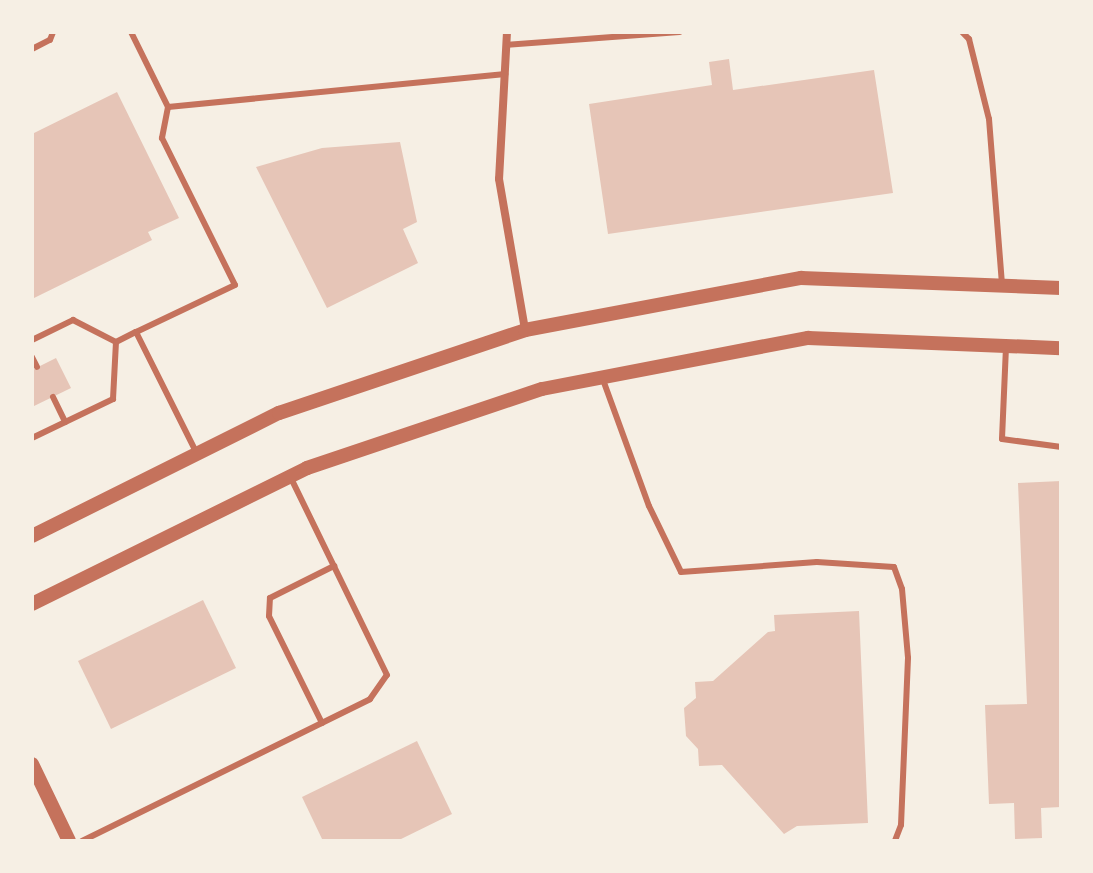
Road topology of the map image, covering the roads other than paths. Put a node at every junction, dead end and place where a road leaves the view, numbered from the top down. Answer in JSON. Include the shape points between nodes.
{"nodes":[{"id":1,"x":53,"y":32,"type":"edge"},
{"id":2,"x":131,"y":32,"type":"edge"},
{"id":3,"x":507,"y":32,"type":"edge"},
{"id":4,"x":680,"y":32,"type":"edge"},
{"id":5,"x":962,"y":32,"type":"edge"},
{"id":6,"x":506,"y":45,"type":"junction"},
{"id":7,"x":32,"y":49,"type":"edge"},
{"id":8,"x":505,"y":74,"type":"junction"},
{"id":9,"x":168,"y":107,"type":"junction"},
{"id":10,"x":1002,"y":284,"type":"junction"},
{"id":11,"x":1061,"y":288,"type":"edge"},
{"id":12,"x":525,"y":330,"type":"junction"},
{"id":13,"x":136,"y":332,"type":"junction"},
{"id":14,"x":32,"y":340,"type":"edge"},
{"id":15,"x":116,"y":342,"type":"junction"},
{"id":16,"x":1006,"y":344,"type":"junction"},
{"id":17,"x":1061,"y":348,"type":"edge"},
{"id":18,"x":32,"y":357,"type":"edge"},
{"id":19,"x":37,"y":367,"type":"dead end"},
{"id":20,"x":602,"y":377,"type":"junction"},
{"id":21,"x":53,"y":397,"type":"dead end"},
{"id":22,"x":65,"y":422,"type":"junction"},
{"id":23,"x":32,"y":438,"type":"edge"},
{"id":24,"x":1061,"y":447,"type":"edge"},
{"id":25,"x":197,"y":454,"type":"junction"},
{"id":26,"x":290,"y":476,"type":"junction"},
{"id":27,"x":32,"y":536,"type":"edge"},
{"id":28,"x":334,"y":566,"type":"junction"},
{"id":29,"x":32,"y":604,"type":"edge"},
{"id":30,"x":322,"y":723,"type":"junction"},
{"id":31,"x":32,"y":764,"type":"edge"},
{"id":32,"x":69,"y":841,"type":"edge"},
{"id":33,"x":82,"y":841,"type":"edge"},
{"id":34,"x":895,"y":841,"type":"edge"}],
"edges":[{"from":1,"to":7,"type":"lane","via":[[50,40]]},
{"from":2,"to":9,"type":"lane"},
{"from":3,"to":6,"type":"street"},
{"from":4,"to":6,"type":"lane"},
{"from":5,"to":10,"type":"lane","via":[[969,39],[989,119]]},
{"from":6,"to":8,"type":"street"},
{"from":8,"to":9,"type":"lane"},
{"from":8,"to":12,"type":"street","via":[[499,179]]},
{"from":9,"to":13,"type":"lane","via":[[162,138],[235,285]]},
{"from":10,"to":11,"type":"street"},
{"from":10,"to":12,"type":"street","via":[[801,278]]},
{"from":12,"to":25,"type":"street","via":[[279,413]]},
{"from":13,"to":15,"type":"lane"},
{"from":13,"to":25,"type":"lane"},
{"from":14,"to":15,"type":"lane","via":[[73,320]]},
{"from":15,"to":22,"type":"lane","via":[[113,399]]},
{"from":16,"to":17,"type":"street"},
{"from":16,"to":20,"type":"street","via":[[808,338]]},
{"from":16,"to":24,"type":"lane","via":[[1002,439]]},
{"from":18,"to":19,"type":"lane"},
{"from":20,"to":26,"type":"street","via":[[542,389]]},
{"from":20,"to":34,"type":"lane","via":[[649,506],[681,572],[817,562],[894,567],[902,589],[908,658],[901,825]]},
{"from":21,"to":22,"type":"lane"},
{"from":22,"to":23,"type":"lane"},
{"from":25,"to":27,"type":"street"},
{"from":26,"to":28,"type":"lane"},
{"from":26,"to":29,"type":"street"},
{"from":28,"to":30,"type":"lane","via":[[387,675],[370,699]]},
{"from":28,"to":30,"type":"lane","via":[[270,598],[269,616]]},
{"from":30,"to":33,"type":"lane"},
{"from":31,"to":32,"type":"street"}]}
